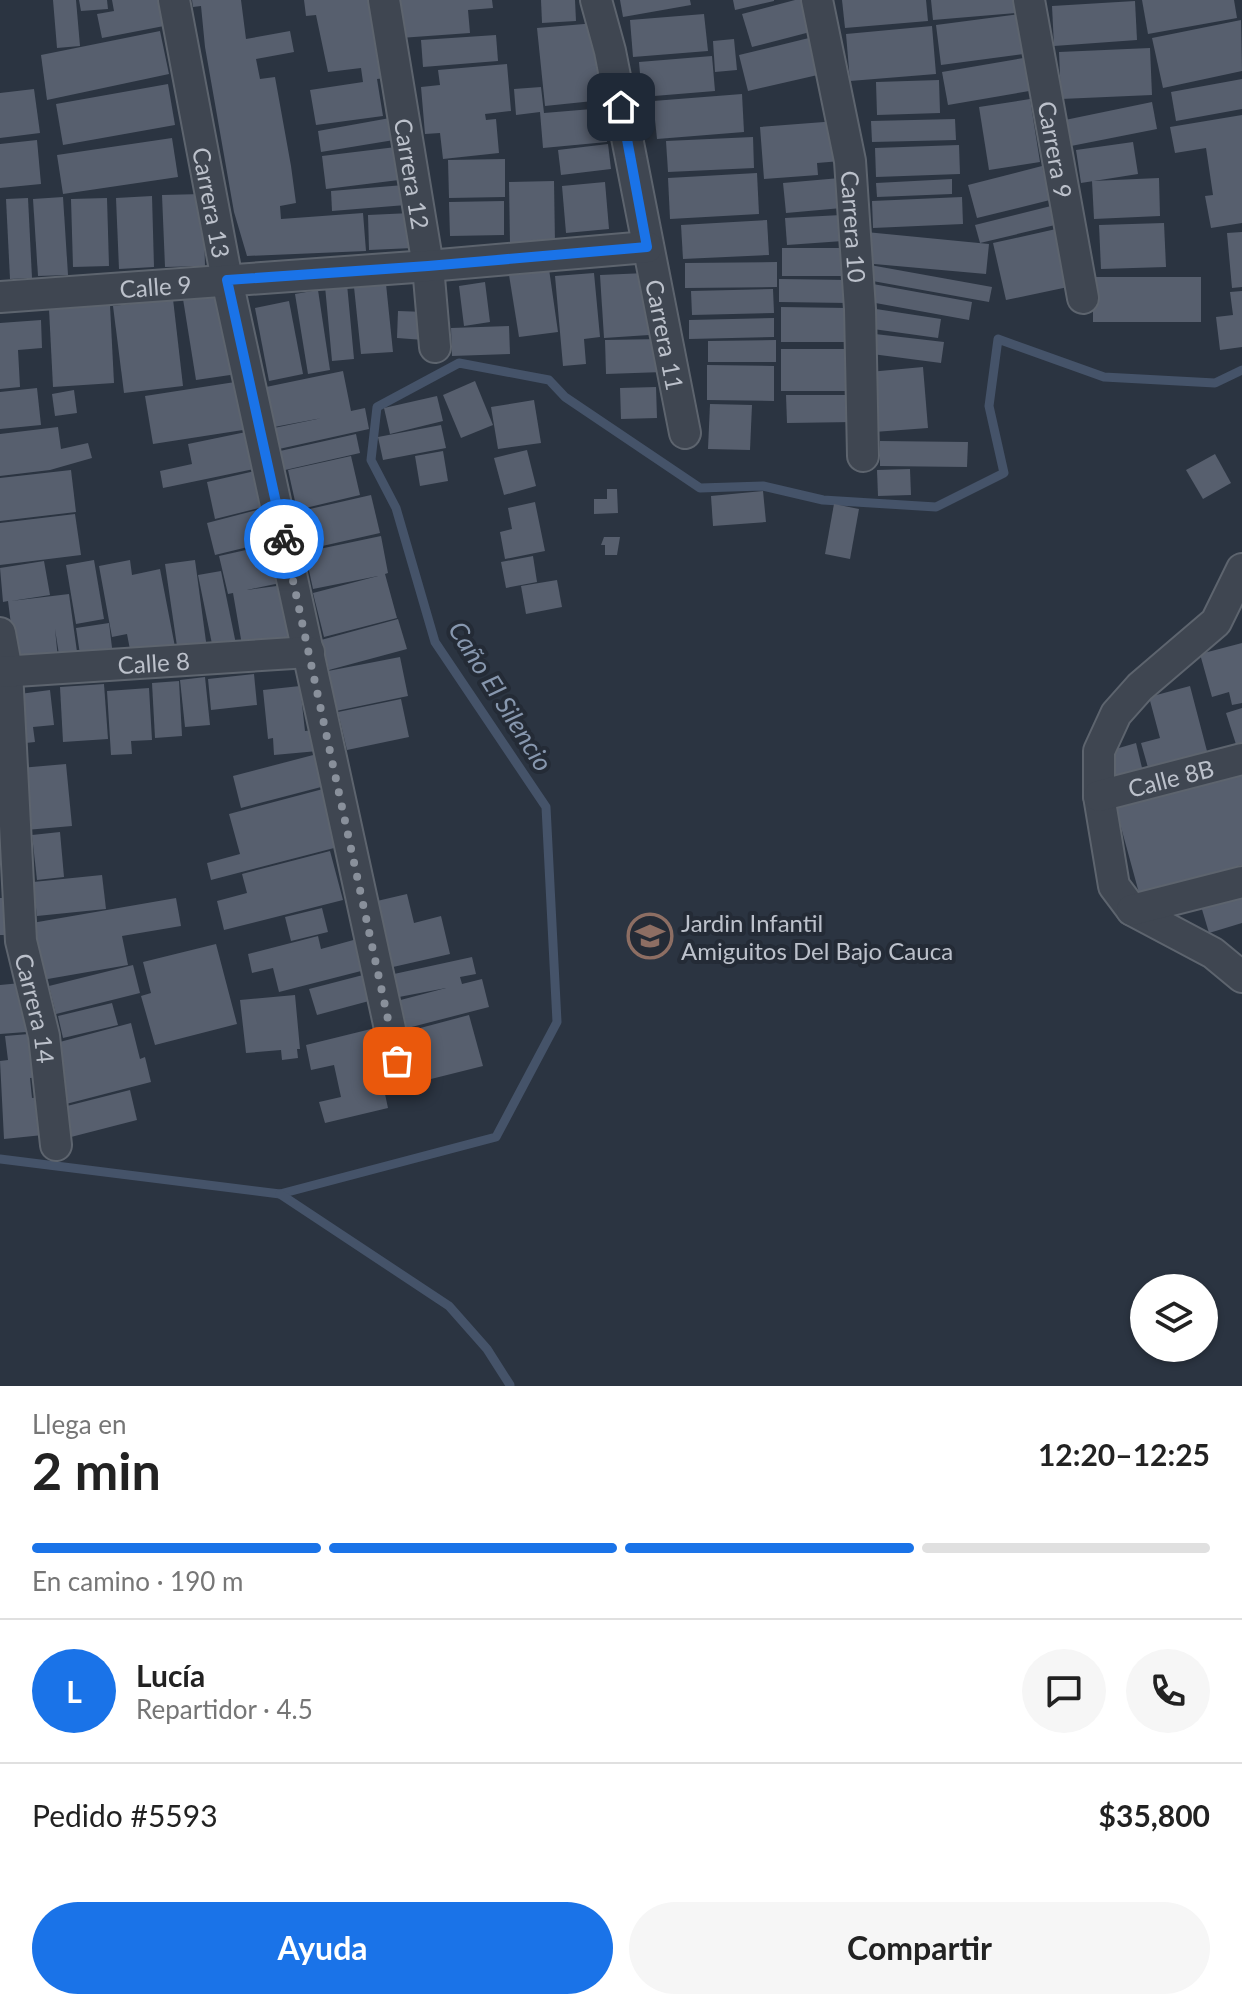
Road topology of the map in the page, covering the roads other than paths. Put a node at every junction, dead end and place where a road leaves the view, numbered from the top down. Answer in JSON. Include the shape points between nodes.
{"nodes":[{"id":1,"x":174,"y":0,"type":"edge"},
{"id":2,"x":384,"y":0,"type":"edge"},
{"id":3,"x":596,"y":0,"type":"edge"},
{"id":4,"x":817,"y":0,"type":"edge"},
{"id":5,"x":1029,"y":0,"type":"edge"},
{"id":6,"x":647,"y":247,"type":"junction"},
{"id":7,"x":428,"y":266,"type":"junction"},
{"id":8,"x":227,"y":280,"type":"junction"},
{"id":9,"x":0,"y":297,"type":"edge"},
{"id":10,"x":1083,"y":298,"type":"dead end"},
{"id":11,"x":435,"y":347,"type":"dead end"},
{"id":12,"x":685,"y":433,"type":"dead end"},
{"id":13,"x":863,"y":456,"type":"dead end"},
{"id":14,"x":1242,"y":569,"type":"edge"},
{"id":15,"x":0,"y":633,"type":"edge"},
{"id":16,"x":309,"y":652,"type":"junction"},
{"id":17,"x":4,"y":672,"type":"edge"},
{"id":18,"x":1242,"y":759,"type":"edge"},
{"id":19,"x":1099,"y":796,"type":"junction"},
{"id":20,"x":1242,"y":882,"type":"edge"},
{"id":21,"x":1132,"y":910,"type":"junction"},
{"id":22,"x":10,"y":941,"type":"edge"},
{"id":23,"x":1242,"y":977,"type":"edge"},
{"id":24,"x":397,"y":1061,"type":"dead end"},
{"id":25,"x":56,"y":1145,"type":"dead end"}],
"edges":[{"from":1,"to":8,"type":"street","name":"Carrera 13"},
{"from":2,"to":7,"type":"street","name":"Carrera 12"},
{"from":3,"to":6,"type":"street","name":"Carrera 11"},
{"from":4,"to":13,"type":"street","name":"Carrera 10","via":[[850,161]]},
{"from":5,"to":10,"type":"street","name":"Carrera 9"},
{"from":6,"to":7,"type":"street","name":"Calle 9"},
{"from":6,"to":12,"type":"street","name":"Carrera 11"},
{"from":7,"to":8,"type":"street","name":"Calle 9"},
{"from":7,"to":11,"type":"street","name":"Carrera 12"},
{"from":8,"to":9,"type":"street","name":"Calle 9"},
{"from":8,"to":16,"type":"street","name":"Carrera 13"},
{"from":14,"to":19,"type":"street","via":[[1216,622],[1116,714],[1099,751]]},
{"from":15,"to":17,"type":"street","name":"Carrera 14"},
{"from":16,"to":17,"type":"street","name":"Calle 8"},
{"from":16,"to":24,"type":"street","name":"Carrera 13"},
{"from":17,"to":22,"type":"street","name":"Carrera 14"},
{"from":18,"to":19,"type":"street","name":"Calle 8B"},
{"from":19,"to":21,"type":"street","via":[[1114,886]]},
{"from":20,"to":21,"type":"street"},
{"from":21,"to":23,"type":"street","via":[[1213,953]]},
{"from":22,"to":25,"type":"street","name":"Carrera 14","via":[[44,1036]]}]}
